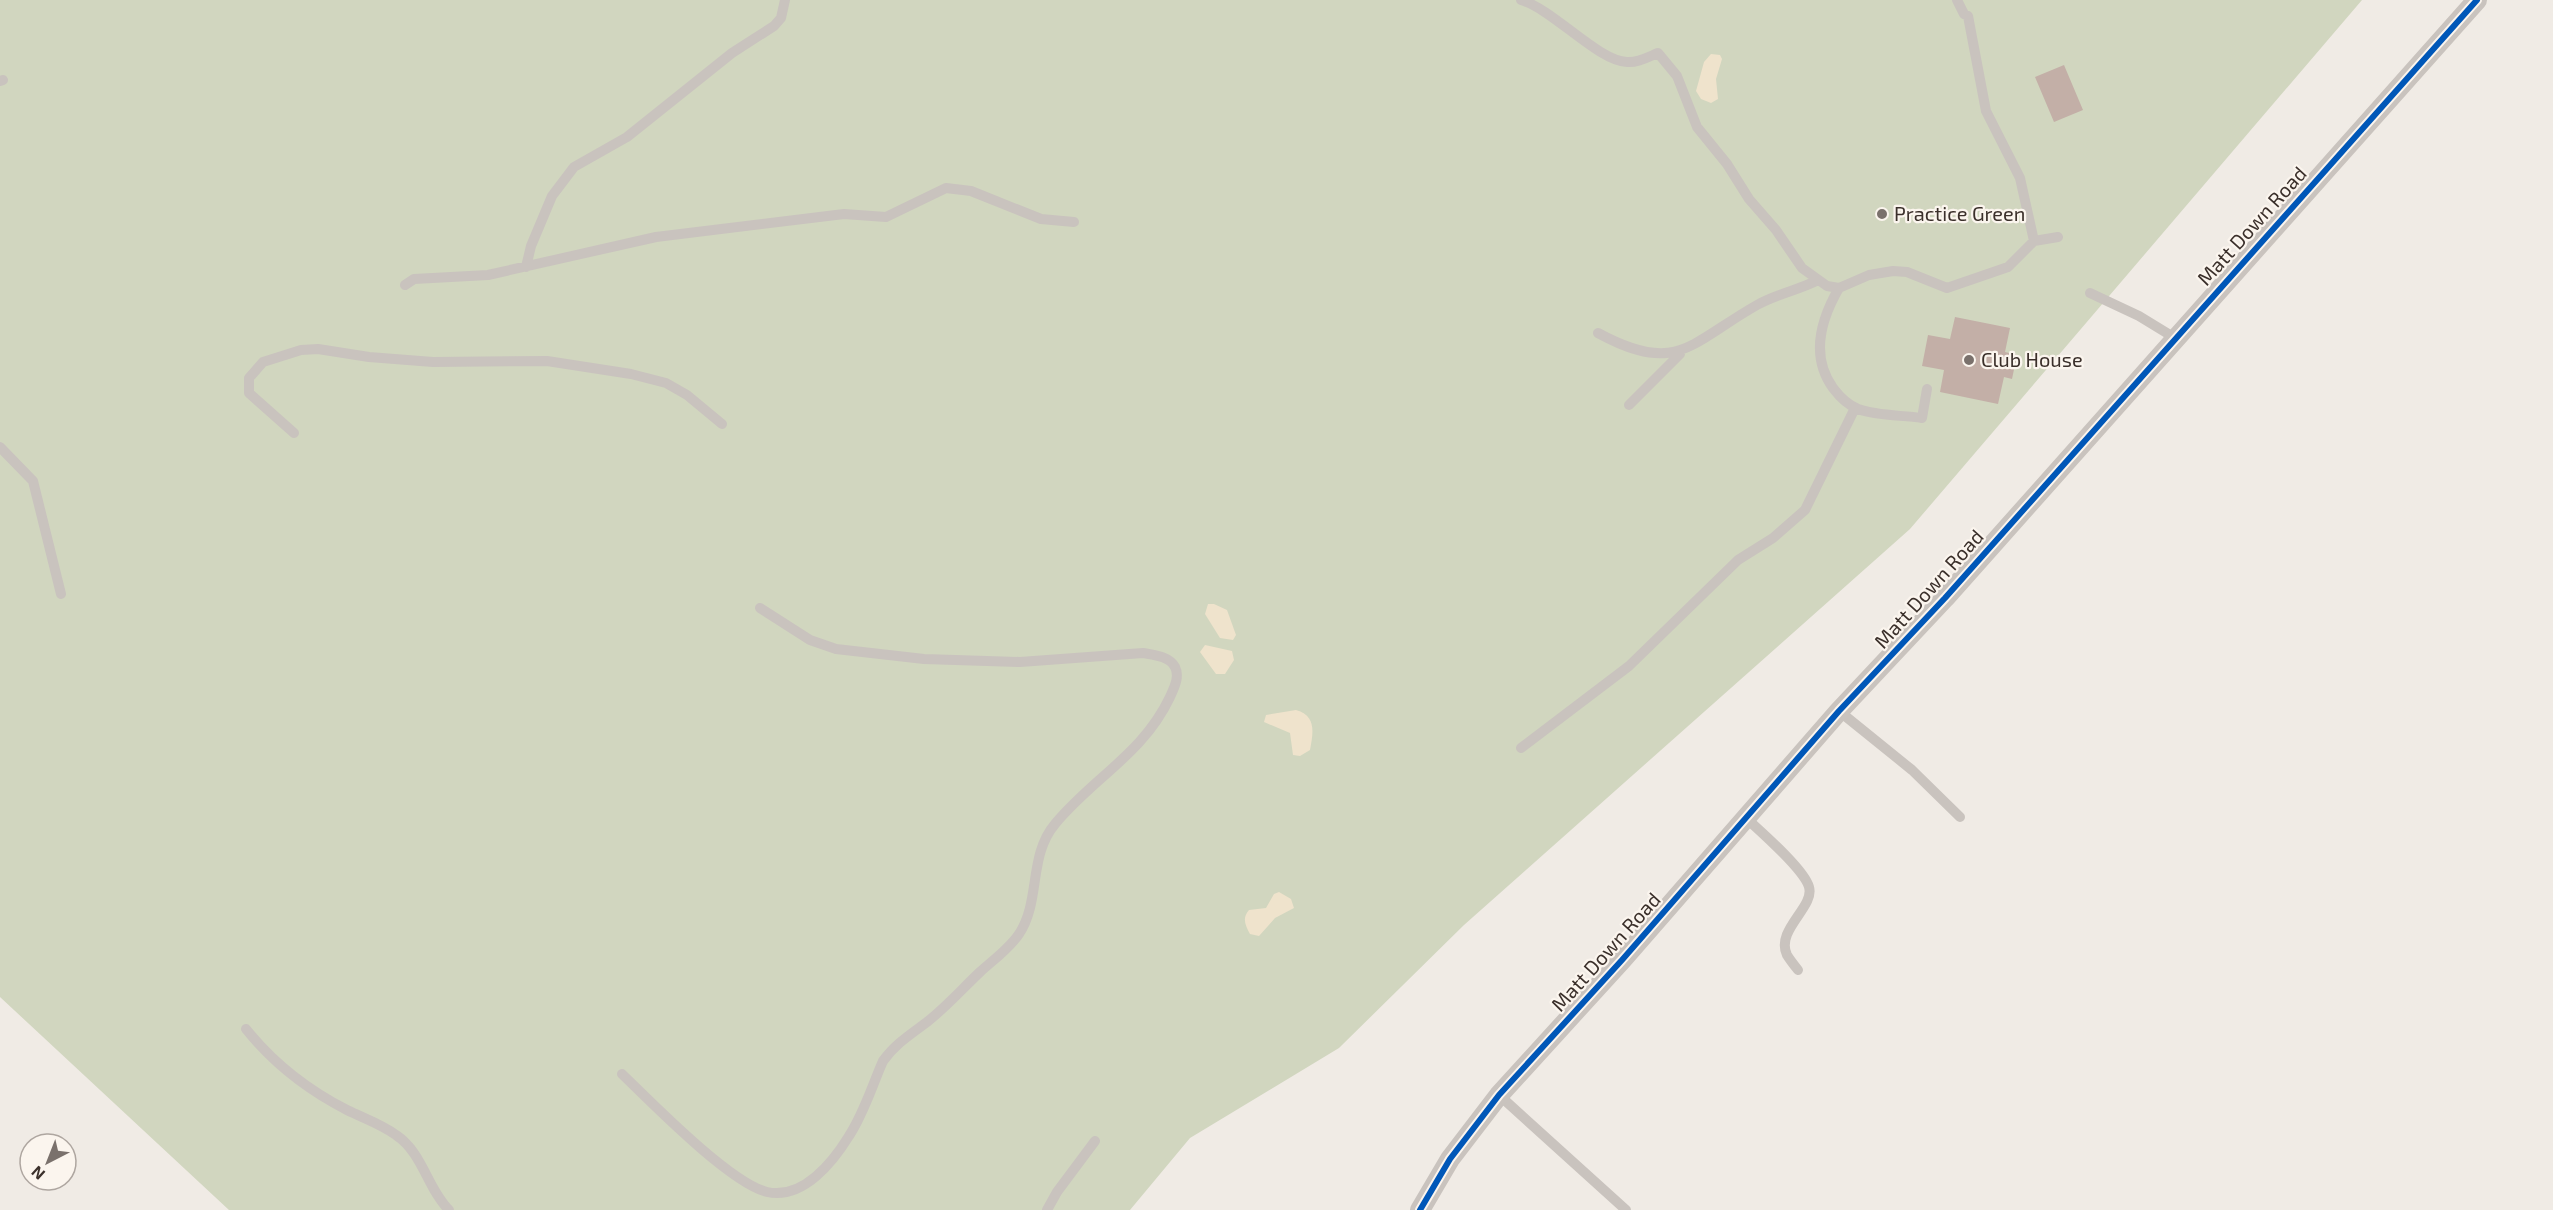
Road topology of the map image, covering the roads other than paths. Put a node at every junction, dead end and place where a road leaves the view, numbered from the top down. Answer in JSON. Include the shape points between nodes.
{"nodes":[{"id":1,"x":785,"y":0,"type":"edge"},
{"id":2,"x":1521,"y":0,"type":"edge"},
{"id":3,"x":1957,"y":0,"type":"edge"},
{"id":4,"x":2477,"y":0,"type":"edge"},
{"id":5,"x":1074,"y":222,"type":"dead end"},
{"id":6,"x":2058,"y":237,"type":"dead end"},
{"id":7,"x":2034,"y":241,"type":"junction"},
{"id":8,"x":526,"y":267,"type":"junction"},
{"id":9,"x":1818,"y":280,"type":"junction"},
{"id":10,"x":405,"y":285,"type":"dead end"},
{"id":11,"x":1839,"y":288,"type":"junction"},
{"id":12,"x":2090,"y":293,"type":"dead end"},
{"id":13,"x":1598,"y":333,"type":"dead end"},
{"id":14,"x":2175,"y":338,"type":"junction"},
{"id":15,"x":1682,"y":351,"type":"junction"},
{"id":16,"x":1927,"y":389,"type":"dead end"},
{"id":17,"x":1629,"y":405,"type":"dead end"},
{"id":18,"x":1855,"y":408,"type":"junction"},
{"id":19,"x":722,"y":424,"type":"dead end"},
{"id":20,"x":294,"y":433,"type":"dead end"},
{"id":21,"x":0,"y":447,"type":"edge"},
{"id":22,"x":61,"y":594,"type":"dead end"},
{"id":23,"x":760,"y":608,"type":"dead end"},
{"id":24,"x":1839,"y":711,"type":"junction"},
{"id":25,"x":1521,"y":748,"type":"dead end"},
{"id":26,"x":1960,"y":817,"type":"dead end"},
{"id":27,"x":1746,"y":818,"type":"junction"},
{"id":28,"x":1798,"y":970,"type":"dead end"},
{"id":29,"x":246,"y":1029,"type":"dead end"},
{"id":30,"x":622,"y":1074,"type":"dead end"},
{"id":31,"x":1500,"y":1095,"type":"junction"},
{"id":32,"x":1095,"y":1141,"type":"dead end"},
{"id":33,"x":448,"y":1210,"type":"edge"},
{"id":34,"x":1047,"y":1210,"type":"edge"},
{"id":35,"x":1420,"y":1210,"type":"edge"},
{"id":36,"x":1626,"y":1210,"type":"edge"}],
"edges":[{"from":1,"to":8,"type":"lane","via":[[781,18],[774,26],[726,57],[627,137],[574,168],[552,196]]},
{"from":2,"to":9,"type":"lane","via":[[1542,9],[1615,59],[1634,62],[1658,53],[1677,76],[1697,127],[1776,230],[1794,260]]},
{"from":3,"to":7,"type":"lane","via":[[1968,16],[1986,111],[2020,178]]},
{"from":4,"to":14,"type":"street","name":"Matt Down Road"},
{"from":5,"to":8,"type":"lane","via":[[1041,219],[971,191],[946,188],[886,218],[857,213],[656,237]]},
{"from":6,"to":7,"type":"lane"},
{"from":7,"to":11,"type":"lane","via":[[2008,267],[1947,288],[1907,272],[1893,271],[1869,275]]},
{"from":8,"to":10,"type":"lane","via":[[488,275],[414,279]]},
{"from":9,"to":11,"type":"lane"},
{"from":9,"to":15,"type":"lane","via":[[1758,304]]},
{"from":11,"to":18,"type":"lane","via":[[1825,318],[1819,350],[1829,381]]},
{"from":12,"to":14,"type":"lane"},
{"from":13,"to":15,"type":"lane","via":[[1644,352]]},
{"from":14,"to":24,"type":"street","name":"Matt Down Road","via":[[1945,598]]},
{"from":15,"to":17,"type":"lane"},
{"from":16,"to":18,"type":"lane","via":[[1922,418]]},
{"from":18,"to":25,"type":"lane","via":[[1799,518],[1738,560],[1629,666]]},
{"from":19,"to":20,"type":"lane","via":[[676,387],[631,374],[547,361],[434,362],[318,349],[272,358],[249,378],[249,393]]},
{"from":21,"to":22,"type":"lane","via":[[25,471],[38,494]]},
{"from":23,"to":30,"type":"lane","via":[[810,640],[836,649],[924,659],[1020,662],[1143,654],[1171,662],[1177,679],[1152,730],[1071,807],[1045,838],[1038,855],[1029,908],[1017,936],[937,1013],[890,1051],[849,1137],[809,1182],[779,1193],[766,1192],[748,1182],[702,1148]]},
{"from":24,"to":26,"type":"lane","via":[[1912,770]]},
{"from":24,"to":27,"type":"street","name":"Matt Down Road"},
{"from":27,"to":28,"type":"lane","via":[[1809,886],[1809,897],[1785,942],[1786,953]]},
{"from":27,"to":31,"type":"street","name":"Matt Down Road"},
{"from":29,"to":33,"type":"lane","via":[[307,1087],[397,1135],[411,1148],[437,1199]]},
{"from":31,"to":35,"type":"street","name":"Matt Down Road","via":[[1450,1159]]},
{"from":31,"to":36,"type":"lane"},
{"from":32,"to":34,"type":"lane"}]}
